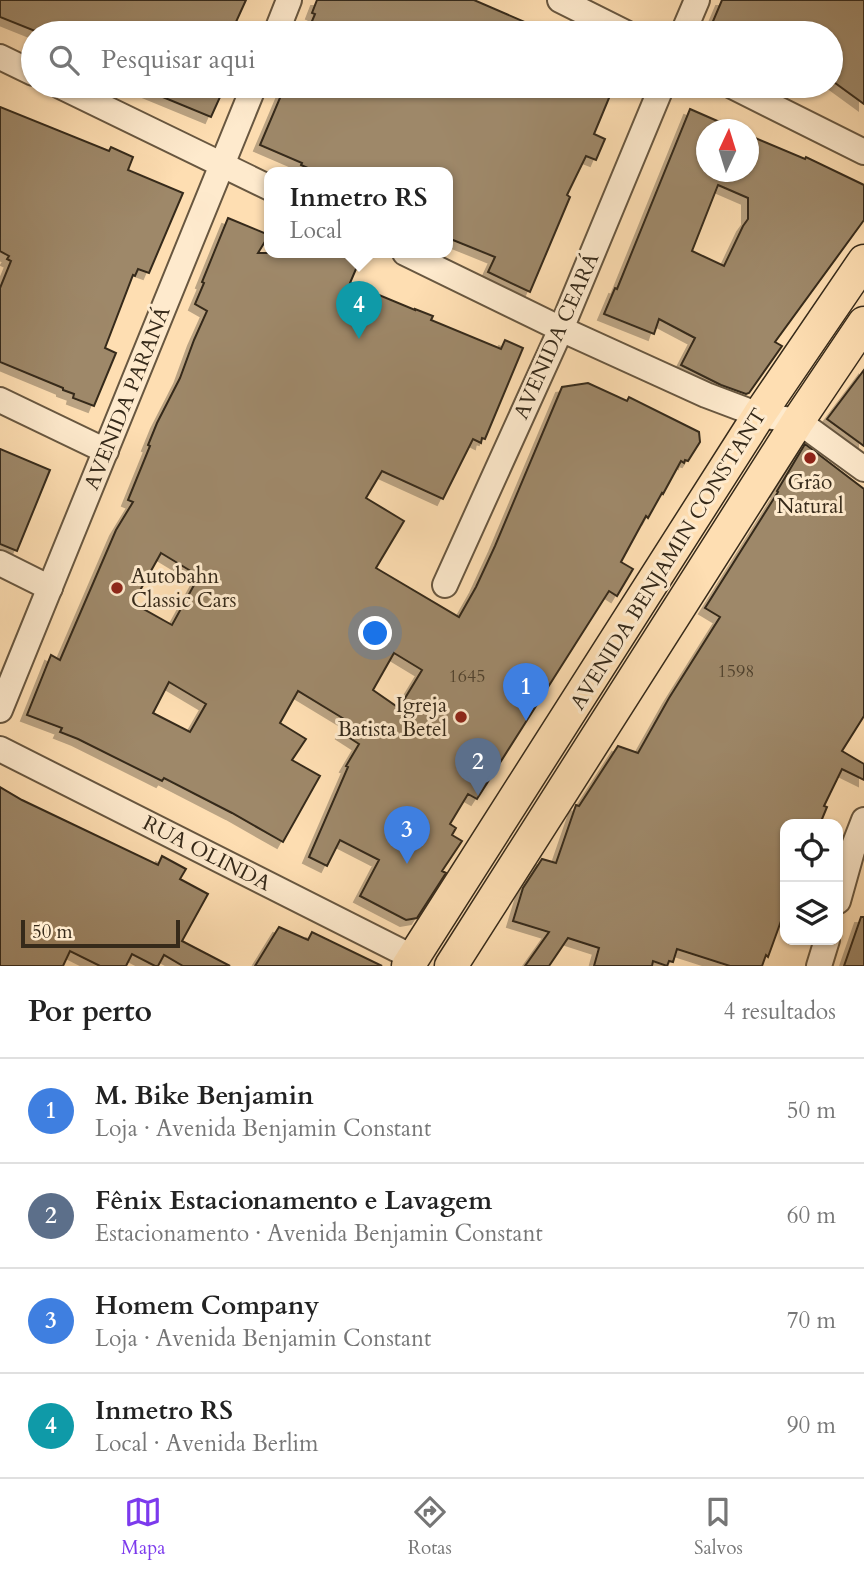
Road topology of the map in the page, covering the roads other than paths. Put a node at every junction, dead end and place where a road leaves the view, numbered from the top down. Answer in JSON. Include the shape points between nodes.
{"nodes":[{"id":1,"x":289,"y":0,"type":"edge"},
{"id":2,"x":559,"y":0,"type":"edge"},
{"id":3,"x":697,"y":0,"type":"edge"},
{"id":4,"x":281,"y":21,"type":"edge"},
{"id":5,"x":602,"y":21,"type":"edge"},
{"id":6,"x":688,"y":21,"type":"edge"},
{"id":7,"x":0,"y":57,"type":"edge"},
{"id":8,"x":21,"y":67,"type":"edge"},
{"id":9,"x":85,"y":98,"type":"edge"},
{"id":10,"x":249,"y":98,"type":"edge"},
{"id":11,"x":657,"y":98,"type":"edge"},
{"id":12,"x":756,"y":98,"type":"edge"},
{"id":13,"x":864,"y":152,"type":"edge"},
{"id":14,"x":222,"y":165,"type":"junction"},
{"id":15,"x":264,"y":185,"type":"edge"},
{"id":16,"x":414,"y":258,"type":"edge"},
{"id":17,"x":864,"y":261,"type":"edge"},
{"id":18,"x":864,"y":323,"type":"edge"},
{"id":19,"x":561,"y":329,"type":"junction"},
{"id":20,"x":0,"y":400,"type":"edge"},
{"id":21,"x":759,"y":415,"type":"junction"},
{"id":22,"x":798,"y":421,"type":"junction"},
{"id":23,"x":106,"y":451,"type":"junction"},
{"id":24,"x":864,"y":470,"type":"edge"},
{"id":25,"x":0,"y":563,"type":"edge"},
{"id":26,"x":444,"y":585,"type":"dead end"},
{"id":27,"x":50,"y":588,"type":"junction"},
{"id":28,"x":0,"y":710,"type":"edge"},
{"id":29,"x":0,"y":749,"type":"edge"},
{"id":30,"x":864,"y":820,"type":"edge"},
{"id":31,"x":843,"y":883,"type":"edge"},
{"id":32,"x":825,"y":945,"type":"edge"},
{"id":33,"x":411,"y":962,"type":"edge"},
{"id":34,"x":451,"y":966,"type":"edge"},
{"id":35,"x":819,"y":966,"type":"edge"}],
"edges":[{"from":1,"to":4,"type":"street"},
{"from":2,"to":5,"type":"street"},
{"from":3,"to":6,"type":"street"},
{"from":7,"to":8,"type":"street"},
{"from":9,"to":14,"type":"street"},
{"from":10,"to":14,"type":"street","name":"AVENIDA PARANÁ"},
{"from":11,"to":19,"type":"street","name":"AVENIDA CEARÁ"},
{"from":12,"to":13,"type":"street"},
{"from":14,"to":15,"type":"street"},
{"from":14,"to":23,"type":"street","name":"AVENIDA PARANÁ"},
{"from":16,"to":19,"type":"street"},
{"from":17,"to":21,"type":"main road","name":"AVENIDA BENJAMIN CONSTANT"},
{"from":18,"to":22,"type":"main road","name":"AVENIDA BENJAMIN CONSTANT"},
{"from":19,"to":21,"type":"street"},
{"from":19,"to":26,"type":"street","name":"AVENIDA CEARÁ"},
{"from":20,"to":23,"type":"street"},
{"from":21,"to":22,"type":"street"},
{"from":21,"to":33,"type":"main road","name":"AVENIDA BENJAMIN CONSTANT"},
{"from":22,"to":24,"type":"street"},
{"from":22,"to":34,"type":"main road","name":"AVENIDA BENJAMIN CONSTANT"},
{"from":23,"to":27,"type":"street","name":"AVENIDA PARANÁ"},
{"from":25,"to":27,"type":"street"},
{"from":27,"to":28,"type":"street","name":"AVENIDA PARANÁ"},
{"from":29,"to":33,"type":"street","name":"RUA OLINDA"},
{"from":30,"to":31,"type":"street"},
{"from":32,"to":35,"type":"street"}]}
